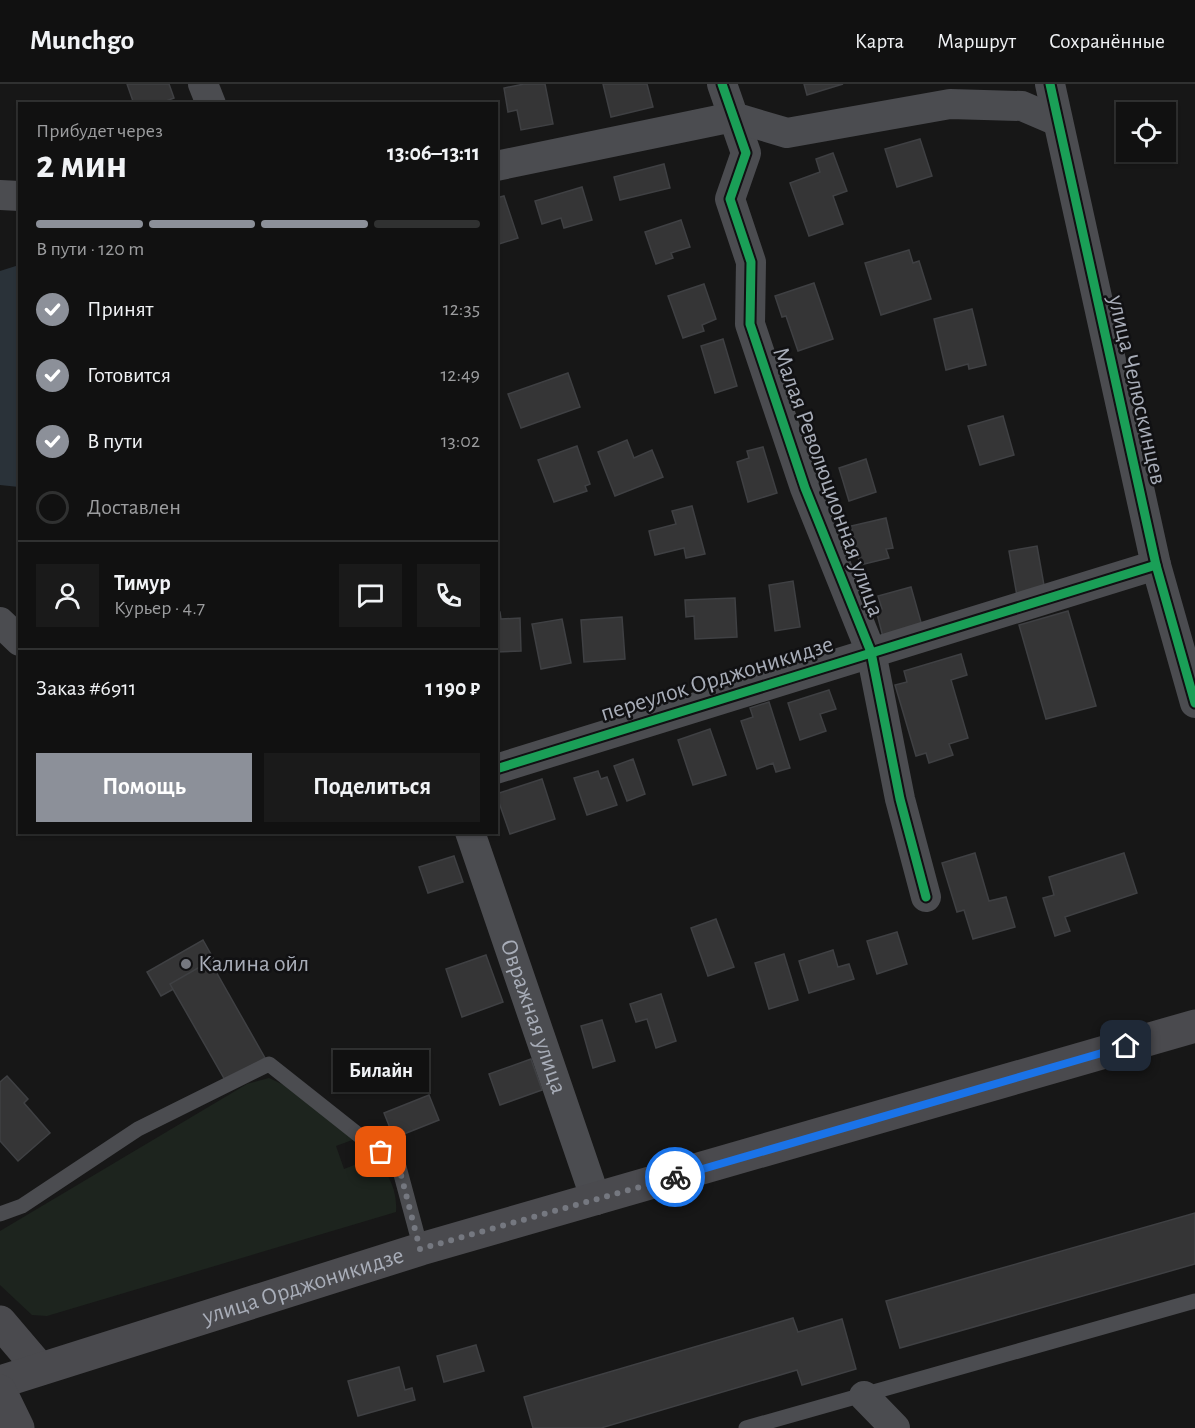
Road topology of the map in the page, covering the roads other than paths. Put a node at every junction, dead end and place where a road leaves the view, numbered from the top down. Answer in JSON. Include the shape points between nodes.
{"nodes":[{"id":1,"x":203,"y":84,"type":"edge"},
{"id":2,"x":723,"y":84,"type":"edge"},
{"id":3,"x":1050,"y":84,"type":"edge"},
{"id":4,"x":210,"y":102,"type":"edge"},
{"id":5,"x":733,"y":117,"type":"junction"},
{"id":6,"x":1057,"y":121,"type":"junction"},
{"id":7,"x":498,"y":166,"type":"edge"},
{"id":8,"x":0,"y":195,"type":"edge"},
{"id":9,"x":18,"y":196,"type":"edge"},
{"id":10,"x":1156,"y":565,"type":"junction"},
{"id":11,"x":0,"y":622,"type":"edge"},
{"id":12,"x":18,"y":639,"type":"edge"},
{"id":13,"x":871,"y":652,"type":"junction"},
{"id":14,"x":1195,"y":703,"type":"edge"},
{"id":15,"x":498,"y":768,"type":"edge"},
{"id":16,"x":472,"y":834,"type":"edge"},
{"id":17,"x":926,"y":897,"type":"dead end"},
{"id":18,"x":1195,"y":1026,"type":"edge"},
{"id":19,"x":596,"y":1200,"type":"junction"},
{"id":20,"x":0,"y":1214,"type":"edge"},
{"id":21,"x":420,"y":1249,"type":"junction"},
{"id":22,"x":1195,"y":1301,"type":"edge"},
{"id":23,"x":0,"y":1322,"type":"edge"},
{"id":24,"x":40,"y":1369,"type":"junction"},
{"id":25,"x":0,"y":1382,"type":"edge"},
{"id":26,"x":0,"y":1391,"type":"edge"},
{"id":27,"x":864,"y":1396,"type":"junction"},
{"id":28,"x":18,"y":1428,"type":"edge"},
{"id":29,"x":746,"y":1428,"type":"edge"},
{"id":30,"x":895,"y":1428,"type":"edge"}],
"edges":[{"from":1,"to":4,"type":"street"},
{"from":2,"to":5,"type":"street","name":"Малая Революционная улица"},
{"from":3,"to":6,"type":"street","name":"улица Челюскинцев"},
{"from":5,"to":6,"type":"street","via":[[787,133],[950,104],[1022,106]]},
{"from":5,"to":7,"type":"street"},
{"from":5,"to":13,"type":"street","name":"Малая Революционная улица","via":[[746,153],[730,199],[751,262],[750,324],[805,488]]},
{"from":6,"to":10,"type":"street","name":"улица Челюскинцев"},
{"from":8,"to":9,"type":"street"},
{"from":10,"to":13,"type":"street","name":"переулок Орджоникидзе"},
{"from":10,"to":14,"type":"street","name":"улица Челюскинцев"},
{"from":11,"to":12,"type":"street"},
{"from":13,"to":15,"type":"street","name":"переулок Орджоникидзе"},
{"from":13,"to":17,"type":"street","name":"Малая Революционная улица","via":[[900,799]]},
{"from":16,"to":19,"type":"street","name":"Овражная улица"},
{"from":18,"to":19,"type":"main road","name":"улица Орджоникидзе"},
{"from":19,"to":21,"type":"main road","name":"улица Орджоникидзе"},
{"from":20,"to":21,"type":"lane","via":[[22,1206],[138,1129],[269,1064],[399,1167]]},
{"from":21,"to":24,"type":"main road","name":"улица Орджоникидзе"},
{"from":22,"to":27,"type":"lane"},
{"from":23,"to":24,"type":"main road"},
{"from":24,"to":25,"type":"main road","name":"улица Орджоникидзе"},
{"from":26,"to":28,"type":"main road"},
{"from":27,"to":29,"type":"lane"},
{"from":27,"to":30,"type":"street"}]}
